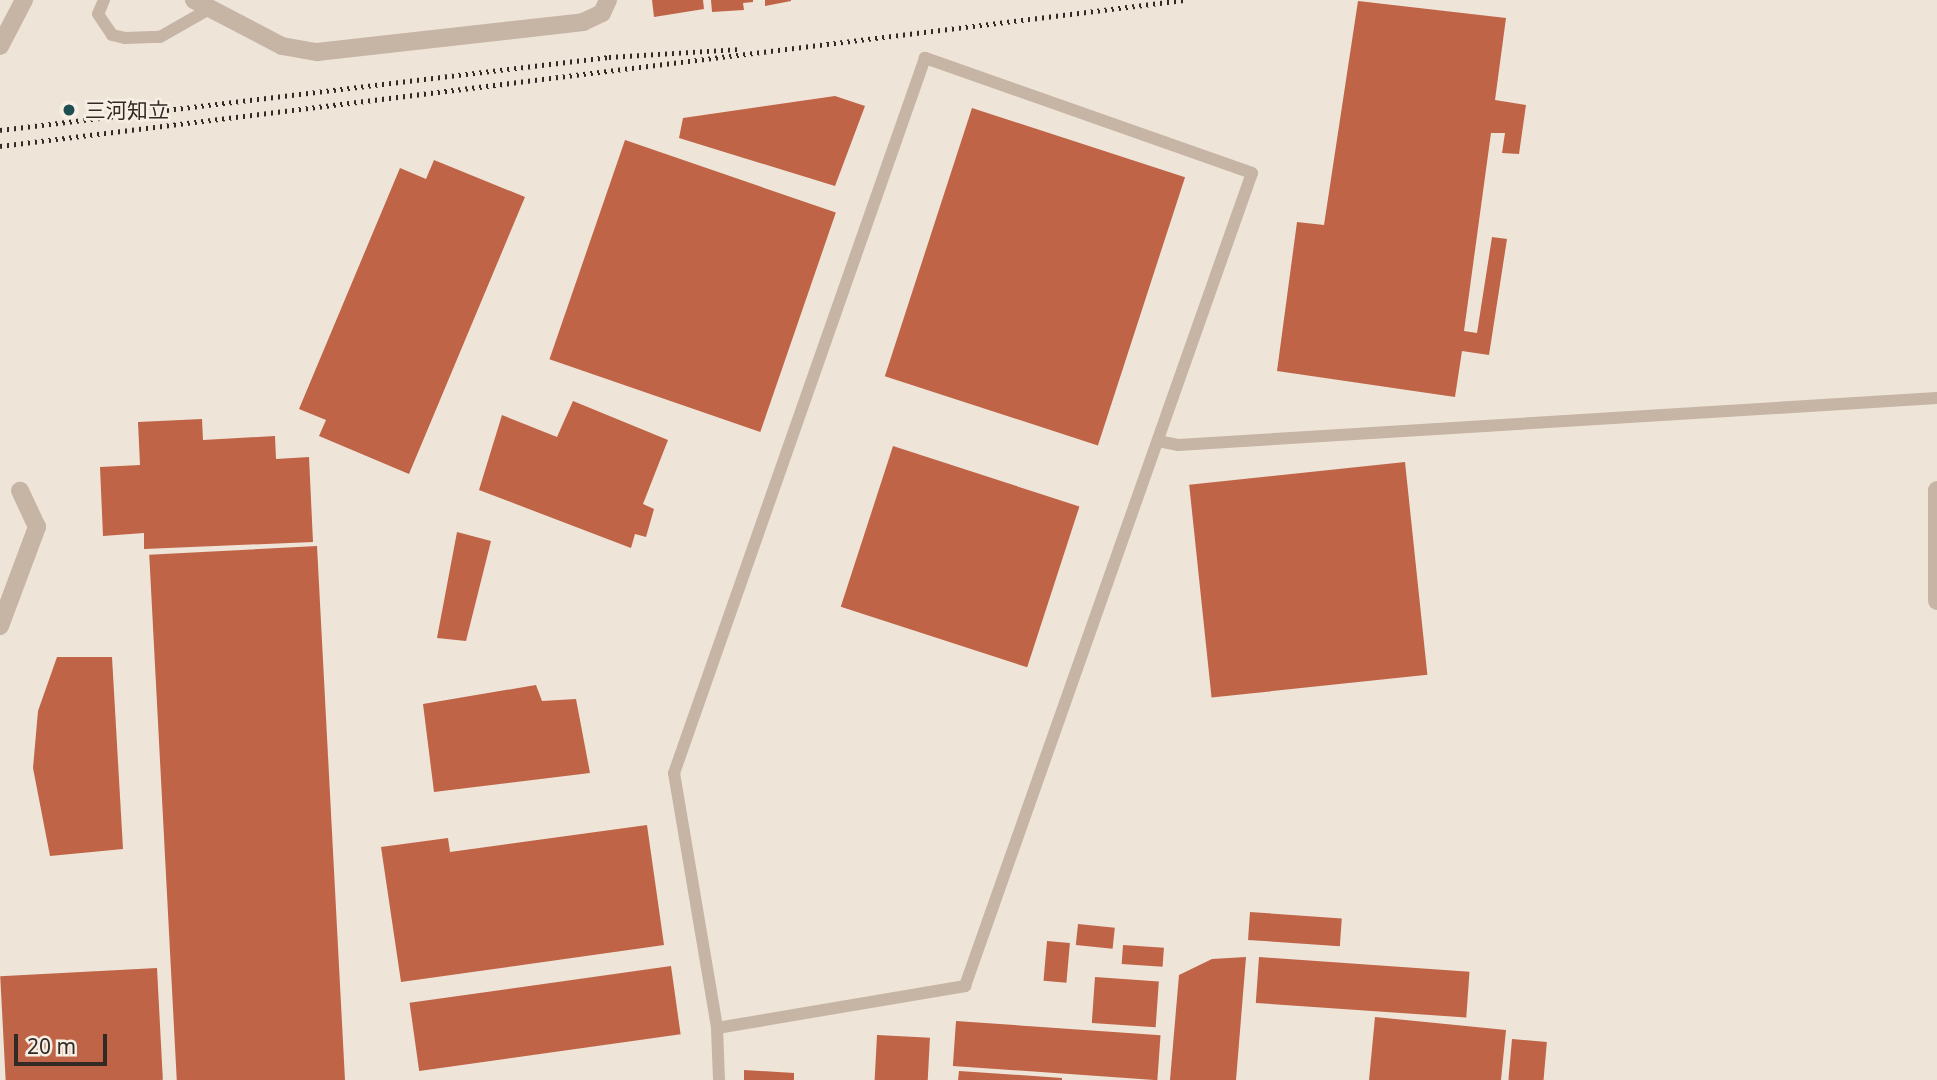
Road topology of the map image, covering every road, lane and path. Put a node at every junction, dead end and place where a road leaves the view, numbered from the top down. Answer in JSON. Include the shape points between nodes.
{"nodes":[{"id":1,"x":24,"y":0,"type":"edge"},
{"id":2,"x":104,"y":0,"type":"edge"},
{"id":3,"x":608,"y":0,"type":"edge"},
{"id":4,"x":202,"y":4,"type":"edge"},
{"id":5,"x":0,"y":47,"type":"edge"},
{"id":6,"x":1937,"y":398,"type":"edge"},
{"id":7,"x":1158,"y":441,"type":"junction"},
{"id":8,"x":1937,"y":490,"type":"edge"},
{"id":9,"x":20,"y":491,"type":"dead end"},
{"id":10,"x":1937,"y":601,"type":"edge"},
{"id":11,"x":0,"y":626,"type":"edge"},
{"id":12,"x":717,"y":1028,"type":"junction"},
{"id":13,"x":719,"y":1080,"type":"edge"}],
"edges":[{"from":1,"to":5,"type":"street"},
{"from":2,"to":4,"type":"lane","via":[[98,14],[112,36],[125,38],[160,37]]},
{"from":3,"to":4,"type":"street","via":[[602,13],[583,22],[317,52],[282,46]]},
{"from":6,"to":7,"type":"lane","via":[[1178,445]]},
{"from":7,"to":12,"type":"lane","via":[[965,986]]},
{"from":7,"to":12,"type":"lane","via":[[1252,173],[925,58],[674,773]]},
{"from":8,"to":10,"type":"street"},
{"from":9,"to":11,"type":"street","via":[[37,527]]},
{"from":12,"to":13,"type":"lane"}]}
